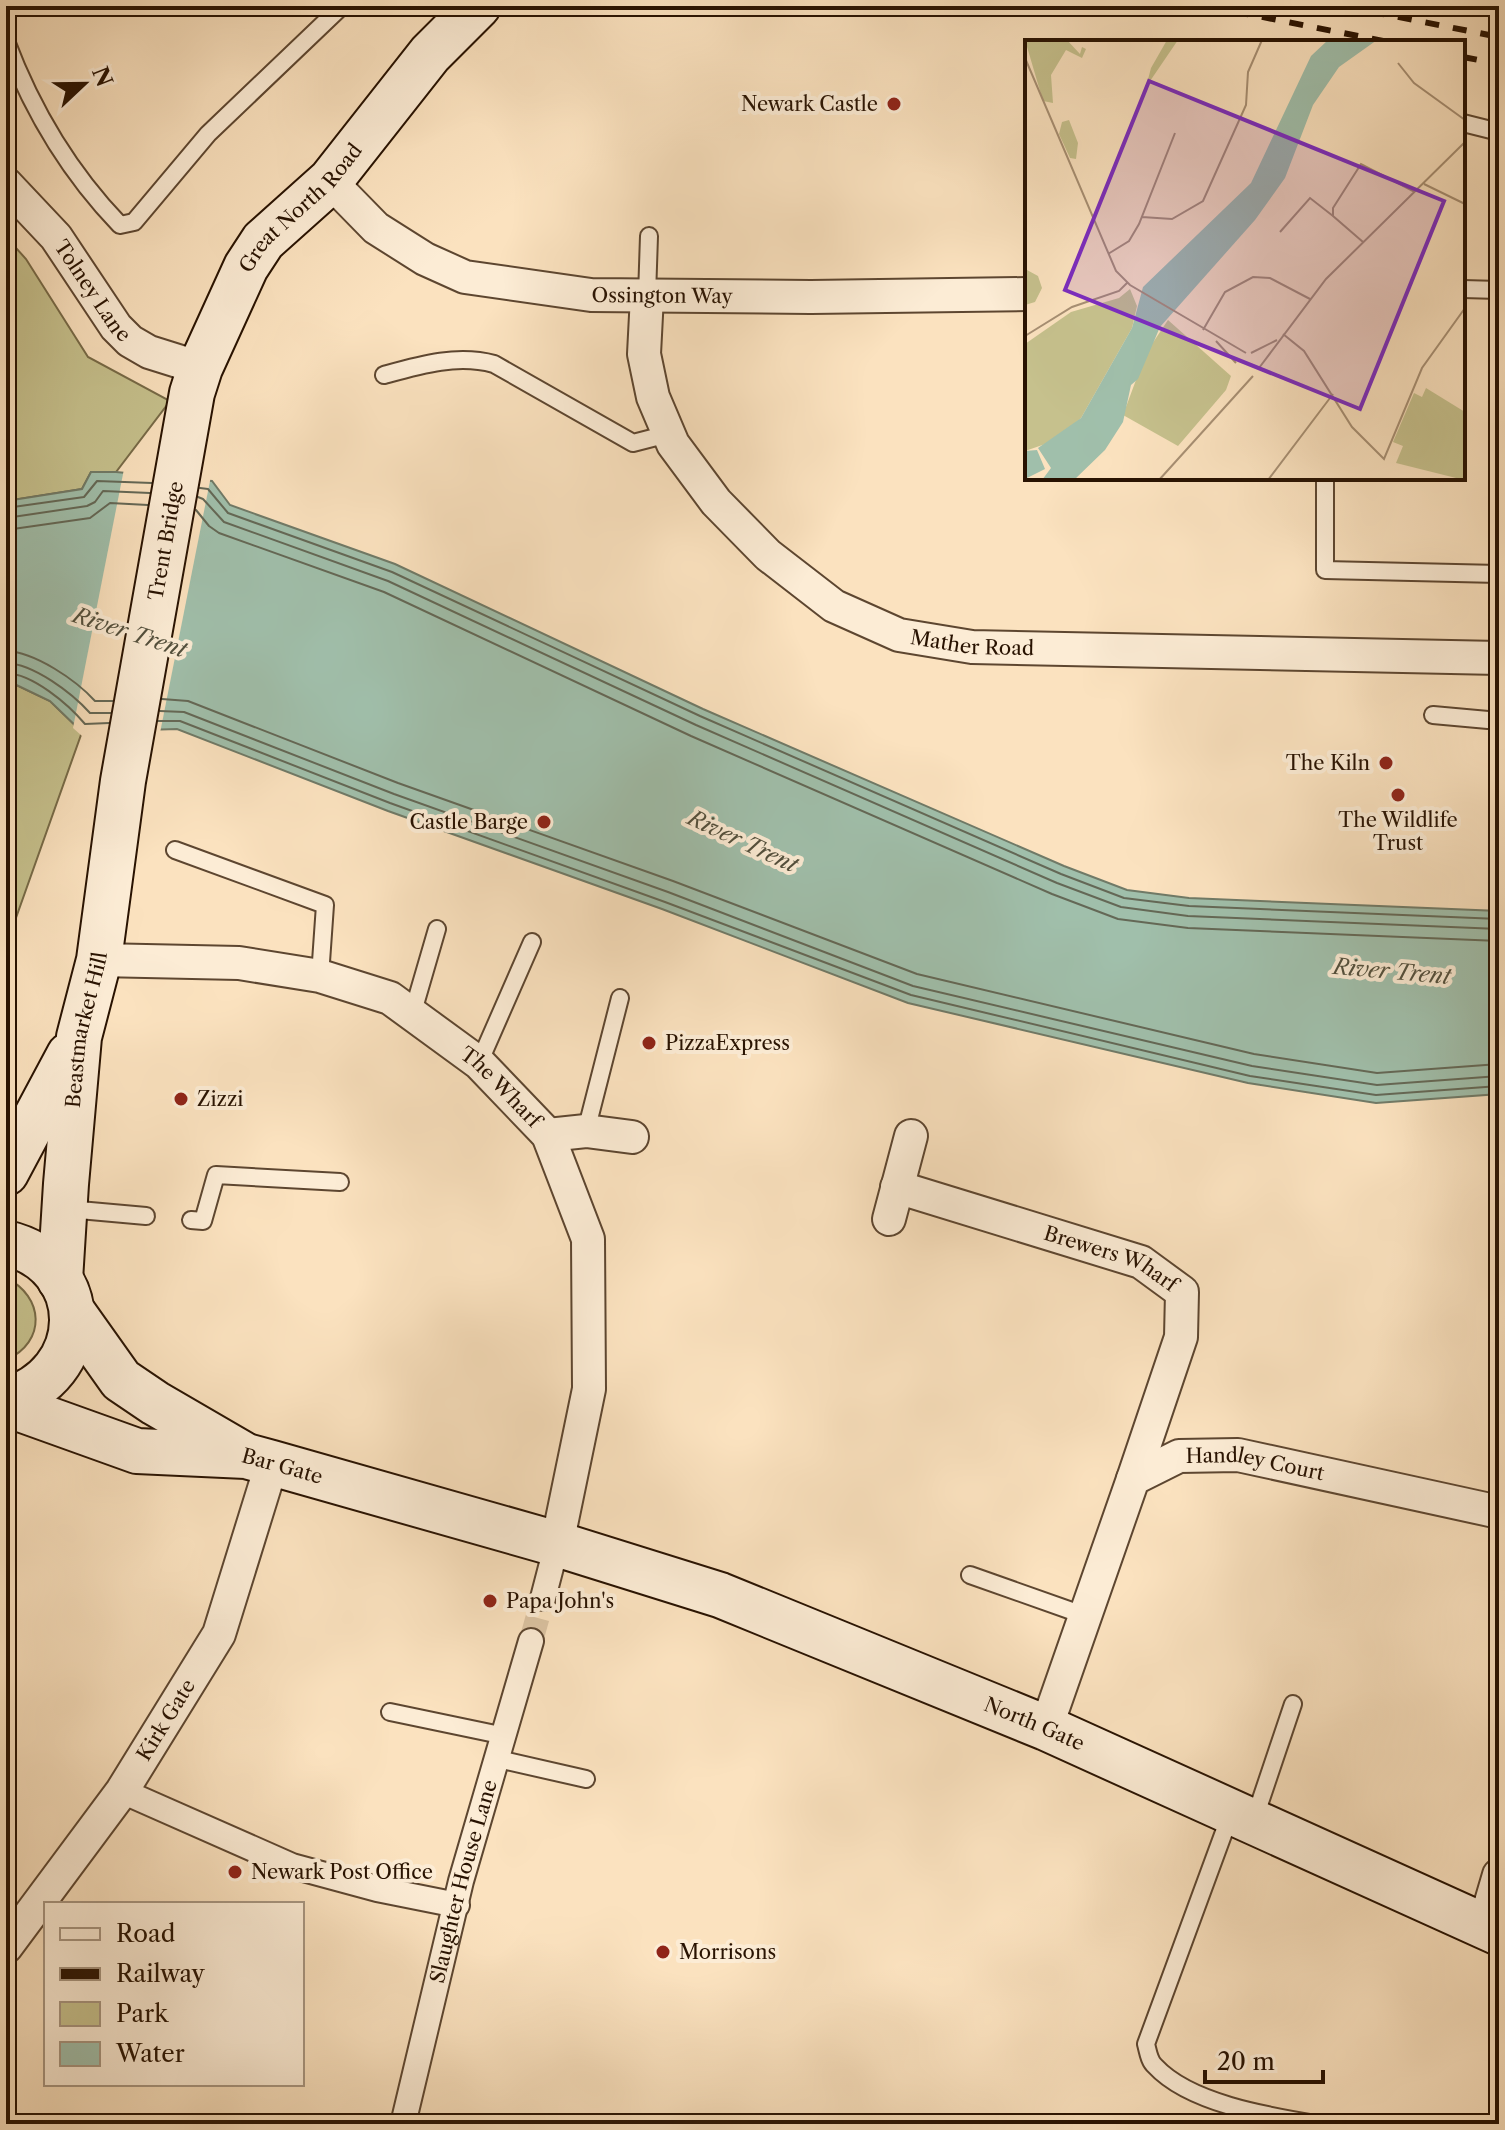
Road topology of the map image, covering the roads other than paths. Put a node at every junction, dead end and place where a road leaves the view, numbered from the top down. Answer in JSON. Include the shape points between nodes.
{"nodes":[{"id":1,"x":6,"y":6,"type":"edge"},
{"id":2,"x":342,"y":6,"type":"edge"},
{"id":3,"x":478,"y":6,"type":"edge"},
{"id":4,"x":6,"y":18,"type":"edge"},
{"id":5,"x":6,"y":41,"type":"edge"},
{"id":6,"x":1465,"y":124,"type":"edge"},
{"id":7,"x":1499,"y":132,"type":"edge"},
{"id":8,"x":330,"y":181,"type":"junction"},
{"id":9,"x":6,"y":184,"type":"edge"},
{"id":10,"x":649,"y":236,"type":"dead end"},
{"id":11,"x":1465,"y":289,"type":"edge"},
{"id":12,"x":1499,"y":290,"type":"edge"},
{"id":13,"x":1025,"y":294,"type":"edge"},
{"id":14,"x":647,"y":296,"type":"junction"},
{"id":15,"x":200,"y":368,"type":"junction"},
{"id":16,"x":384,"y":375,"type":"dead end"},
{"id":17,"x":668,"y":434,"type":"junction"},
{"id":18,"x":184,"y":443,"type":"joint"},
{"id":19,"x":1325,"y":480,"type":"edge"},
{"id":20,"x":1499,"y":574,"type":"edge"},
{"id":21,"x":1499,"y":658,"type":"edge"},
{"id":22,"x":1433,"y":715,"type":"dead end"},
{"id":23,"x":1499,"y":721,"type":"edge"},
{"id":24,"x":123,"y":781,"type":"joint"},
{"id":25,"x":175,"y":850,"type":"dead end"},
{"id":26,"x":437,"y":929,"type":"dead end"},
{"id":27,"x":532,"y":942,"type":"dead end"},
{"id":28,"x":99,"y":960,"type":"junction"},
{"id":29,"x":320,"y":976,"type":"junction"},
{"id":30,"x":620,"y":998,"type":"dead end"},
{"id":31,"x":412,"y":1015,"type":"junction"},
{"id":32,"x":79,"y":1037,"type":"junction"},
{"id":33,"x":479,"y":1063,"type":"junction"},
{"id":34,"x":586,"y":1131,"type":"junction"},
{"id":35,"x":548,"y":1135,"type":"junction"},
{"id":36,"x":911,"y":1136,"type":"dead end"},
{"id":37,"x":632,"y":1137,"type":"dead end"},
{"id":38,"x":6,"y":1173,"type":"edge"},
{"id":39,"x":340,"y":1182,"type":"dead end"},
{"id":40,"x":897,"y":1187,"type":"junction"},
{"id":41,"x":66,"y":1209,"type":"junction"},
{"id":42,"x":146,"y":1216,"type":"dead end"},
{"id":43,"x":889,"y":1219,"type":"dead end"},
{"id":44,"x":191,"y":1220,"type":"dead end"},
{"id":45,"x":6,"y":1243,"type":"edge"},
{"id":46,"x":66,"y":1295,"type":"junction"},
{"id":47,"x":6,"y":1402,"type":"edge"},
{"id":48,"x":259,"y":1460,"type":"junction"},
{"id":49,"x":1133,"y":1479,"type":"junction"},
{"id":50,"x":1499,"y":1512,"type":"edge"},
{"id":51,"x":557,"y":1544,"type":"junction"},
{"id":52,"x":970,"y":1575,"type":"dead end"},
{"id":53,"x":543,"y":1598,"type":"tunnel mouth"},
{"id":54,"x":1086,"y":1616,"type":"junction"},
{"id":55,"x":531,"y":1641,"type":"tunnel mouth"},
{"id":56,"x":1293,"y":1704,"type":"dead end"},
{"id":57,"x":390,"y":1712,"type":"dead end"},
{"id":58,"x":1046,"y":1728,"type":"junction"},
{"id":59,"x":501,"y":1748,"type":"junction"},
{"id":60,"x":586,"y":1779,"type":"dead end"},
{"id":61,"x":122,"y":1791,"type":"junction"},
{"id":62,"x":1242,"y":1816,"type":"junction"},
{"id":63,"x":1499,"y":1875,"type":"edge"},
{"id":64,"x":457,"y":1905,"type":"junction"},
{"id":65,"x":12,"y":1929,"type":"edge"},
{"id":66,"x":1491,"y":1929,"type":"edge"},
{"id":67,"x":403,"y":2124,"type":"edge"},
{"id":68,"x":1316,"y":2124,"type":"edge"}],
"edges":[{"from":1,"to":4,"type":"lane"},
{"from":2,"to":5,"type":"lane","via":[[208,134],[134,222],[120,225],[92,196],[46,130]]},
{"from":3,"to":8,"type":"main road","name":"Great North Road","via":[[430,54]]},
{"from":6,"to":7,"type":"lane"},
{"from":8,"to":14,"type":"street","name":"Ossington Way","via":[[376,228],[465,277],[591,295]]},
{"from":8,"to":15,"type":"main road","name":"Great North Road","via":[[263,241]]},
{"from":9,"to":15,"type":"street","name":"Tolney Lane","via":[[56,237],[130,341]]},
{"from":10,"to":14,"type":"lane"},
{"from":11,"to":12,"type":"lane"},
{"from":13,"to":14,"type":"street","name":"Ossington Way"},
{"from":14,"to":17,"type":"street","name":"Mather Road","via":[[647,375]]},
{"from":15,"to":18,"type":"main road","name":"Great North Road"},
{"from":16,"to":17,"type":"lane","via":[[473,359],[494,364],[633,443]]},
{"from":17,"to":21,"type":"street","name":"Mather Road","via":[[706,490],[768,555],[834,606],[899,635],[972,647]]},
{"from":18,"to":24,"type":"main road","name":"Trent Bridge"},
{"from":19,"to":20,"type":"lane","via":[[1325,570]]},
{"from":22,"to":23,"type":"lane"},
{"from":24,"to":28,"type":"main road","name":"Beastmarket Hill"},
{"from":25,"to":29,"type":"lane","via":[[325,905]]},
{"from":26,"to":31,"type":"lane"},
{"from":27,"to":33,"type":"lane"},
{"from":28,"to":29,"type":"street","name":"The Wharf","via":[[239,963]]},
{"from":28,"to":32,"type":"main road","name":"Beastmarket Hill"},
{"from":29,"to":31,"type":"street","name":"The Wharf","via":[[390,998]]},
{"from":30,"to":34,"type":"lane"},
{"from":31,"to":33,"type":"street","name":"The Wharf"},
{"from":32,"to":38,"type":"main road"},
{"from":32,"to":41,"type":"main road","name":"Beastmarket Hill"},
{"from":33,"to":35,"type":"street","name":"The Wharf"},
{"from":34,"to":35,"type":"street"},
{"from":34,"to":37,"type":"street"},
{"from":35,"to":51,"type":"street","name":"The Wharf","via":[[588,1239],[589,1389]]},
{"from":36,"to":40,"type":"street"},
{"from":39,"to":44,"type":"lane","via":[[216,1175],[203,1221]]},
{"from":40,"to":43,"type":"street"},
{"from":40,"to":49,"type":"street","name":"Brewers Wharf","via":[[1141,1262],[1182,1292],[1181,1337]]},
{"from":41,"to":42,"type":"lane"},
{"from":41,"to":46,"type":"main road","name":"Beastmarket Hill"},
{"from":45,"to":46,"type":"main road","via":[[44,1260]]},
{"from":46,"to":47,"type":"main road","name":"Beastmarket Hill","via":[[71,1336],[63,1360],[47,1381]]},
{"from":46,"to":48,"type":"main road","via":[[121,1380]]},
{"from":47,"to":48,"type":"main road","name":"Bar Gate","via":[[137,1451]]},
{"from":48,"to":51,"type":"main road","name":"Bar Gate"},
{"from":48,"to":61,"type":"street","name":"Kirk Gate","via":[[219,1634]]},
{"from":49,"to":50,"type":"street","name":"Handley Court","via":[[1179,1456],[1238,1455]]},
{"from":49,"to":54,"type":"street"},
{"from":51,"to":53,"type":"street"},
{"from":51,"to":58,"type":"main road","name":"North Gate","via":[[720,1595]]},
{"from":52,"to":54,"type":"lane"},
{"from":54,"to":58,"type":"street"},
{"from":55,"to":59,"type":"street","name":"Slaughter House Lane"},
{"from":56,"to":62,"type":"lane"},
{"from":57,"to":59,"type":"lane"},
{"from":58,"to":62,"type":"main road","name":"North Gate"},
{"from":59,"to":60,"type":"lane"},
{"from":59,"to":64,"type":"street","name":"Slaughter House Lane"},
{"from":61,"to":64,"type":"street","via":[[292,1866]]},
{"from":61,"to":65,"type":"street","name":"Kirk Gate"},
{"from":62,"to":66,"type":"main road","name":"North Gate"},
{"from":62,"to":68,"type":"lane","via":[[1146,2044],[1152,2064],[1178,2085],[1248,2112]]},
{"from":63,"to":66,"type":"street"},
{"from":64,"to":67,"type":"street","name":"Slaughter House Lane"}]}
